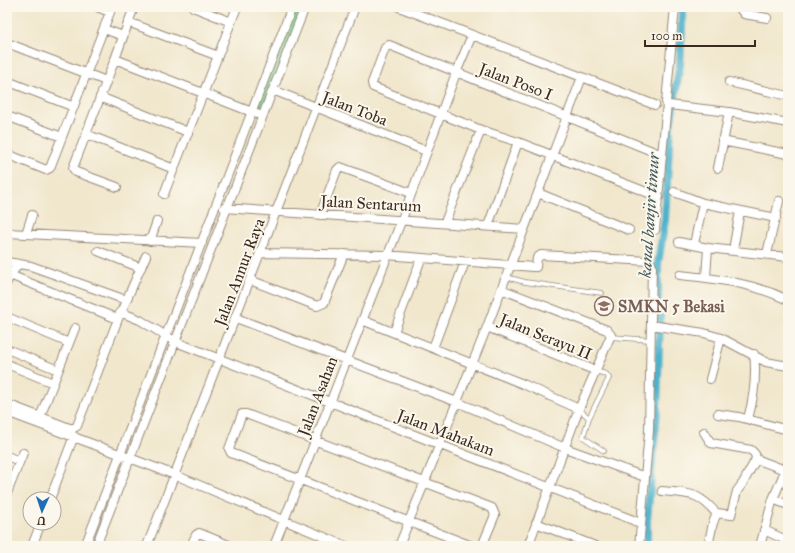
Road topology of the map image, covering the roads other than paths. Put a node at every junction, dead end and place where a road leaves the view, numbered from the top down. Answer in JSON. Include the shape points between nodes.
{"nodes":[{"id":1,"x":97,"y":7,"type":"edge"},
{"id":2,"x":134,"y":7,"type":"edge"},
{"id":3,"x":193,"y":7,"type":"edge"},
{"id":4,"x":237,"y":7,"type":"edge"},
{"id":5,"x":292,"y":7,"type":"edge"},
{"id":6,"x":305,"y":7,"type":"edge"},
{"id":7,"x":355,"y":7,"type":"edge"},
{"id":8,"x":399,"y":7,"type":"edge"},
{"id":9,"x":675,"y":7,"type":"edge"},
{"id":10,"x":739,"y":7,"type":"edge"},
{"id":11,"x":410,"y":9,"type":"edge"},
{"id":12,"x":111,"y":10,"type":"edge"},
{"id":13,"x":767,"y":18,"type":"dead end"},
{"id":14,"x":128,"y":22,"type":"junction"},
{"id":15,"x":231,"y":22,"type":"junction"},
{"id":16,"x":104,"y":29,"type":"junction"},
{"id":17,"x":472,"y":35,"type":"junction"},
{"id":18,"x":123,"y":36,"type":"junction"},
{"id":19,"x":7,"y":43,"type":"edge"},
{"id":20,"x":218,"y":56,"type":"junction"},
{"id":21,"x":115,"y":58,"type":"junction"},
{"id":22,"x":456,"y":73,"type":"junction"},
{"id":23,"x":87,"y":74,"type":"junction"},
{"id":24,"x":582,"y":77,"type":"junction"},
{"id":25,"x":7,"y":81,"type":"edge"},
{"id":26,"x":106,"y":82,"type":"junction"},
{"id":27,"x":729,"y":82,"type":"dead end"},
{"id":28,"x":273,"y":90,"type":"junction"},
{"id":29,"x":205,"y":93,"type":"junction"},
{"id":30,"x":788,"y":96,"type":"edge"},
{"id":31,"x":100,"y":97,"type":"junction"},
{"id":32,"x":655,"y":105,"type":"dead end"},
{"id":33,"x":668,"y":105,"type":"junction"},
{"id":34,"x":74,"y":107,"type":"junction"},
{"id":35,"x":317,"y":108,"type":"junction"},
{"id":36,"x":252,"y":112,"type":"junction"},
{"id":37,"x":729,"y":112,"type":"junction"},
{"id":38,"x":441,"y":113,"type":"junction"},
{"id":39,"x":7,"y":116,"type":"edge"},
{"id":40,"x":263,"y":116,"type":"junction"},
{"id":41,"x":567,"y":116,"type":"junction"},
{"id":42,"x":788,"y":123,"type":"edge"},
{"id":43,"x":481,"y":130,"type":"junction"},
{"id":44,"x":188,"y":132,"type":"junction"},
{"id":45,"x":86,"y":134,"type":"junction"},
{"id":46,"x":62,"y":137,"type":"junction"},
{"id":47,"x":722,"y":141,"type":"junction"},
{"id":48,"x":518,"y":142,"type":"junction"},
{"id":49,"x":426,"y":151,"type":"junction"},
{"id":50,"x":7,"y":154,"type":"edge"},
{"id":51,"x":788,"y":154,"type":"edge"},
{"id":52,"x":662,"y":155,"type":"junction"},
{"id":53,"x":551,"y":156,"type":"junction"},
{"id":54,"x":718,"y":168,"type":"dead end"},
{"id":55,"x":174,"y":169,"type":"junction"},
{"id":56,"x":118,"y":187,"type":"dead end"},
{"id":57,"x":674,"y":192,"type":"dead end"},
{"id":58,"x":411,"y":193,"type":"junction"},
{"id":59,"x":538,"y":193,"type":"junction"},
{"id":60,"x":164,"y":194,"type":"dead end"},
{"id":61,"x":659,"y":197,"type":"junction"},
{"id":62,"x":779,"y":201,"type":"dead end"},
{"id":63,"x":703,"y":203,"type":"junction"},
{"id":64,"x":215,"y":208,"type":"junction"},
{"id":65,"x":227,"y":208,"type":"junction"},
{"id":66,"x":278,"y":211,"type":"junction"},
{"id":67,"x":740,"y":211,"type":"junction"},
{"id":68,"x":32,"y":215,"type":"dead end"},
{"id":69,"x":320,"y":215,"type":"junction"},
{"id":70,"x":776,"y":218,"type":"junction"},
{"id":71,"x":402,"y":219,"type":"junction"},
{"id":72,"x":157,"y":221,"type":"dead end"},
{"id":73,"x":445,"y":222,"type":"junction"},
{"id":74,"x":488,"y":226,"type":"junction"},
{"id":75,"x":524,"y":229,"type":"junction"},
{"id":76,"x":629,"y":230,"type":"dead end"},
{"id":77,"x":656,"y":230,"type":"dead end"},
{"id":78,"x":7,"y":233,"type":"edge"},
{"id":79,"x":26,"y":234,"type":"junction"},
{"id":80,"x":150,"y":241,"type":"junction"},
{"id":81,"x":679,"y":242,"type":"dead end"},
{"id":82,"x":202,"y":243,"type":"junction"},
{"id":83,"x":694,"y":244,"type":"junction"},
{"id":84,"x":708,"y":248,"type":"junction"},
{"id":85,"x":733,"y":250,"type":"junction"},
{"id":86,"x":98,"y":251,"type":"dead end"},
{"id":87,"x":260,"y":252,"type":"junction"},
{"id":88,"x":344,"y":254,"type":"junction"},
{"id":89,"x":767,"y":254,"type":"junction"},
{"id":90,"x":386,"y":255,"type":"junction"},
{"id":91,"x":146,"y":256,"type":"dead end"},
{"id":92,"x":788,"y":257,"type":"edge"},
{"id":93,"x":421,"y":259,"type":"junction"},
{"id":94,"x":7,"y":262,"type":"edge"},
{"id":95,"x":465,"y":262,"type":"junction"},
{"id":96,"x":19,"y":264,"type":"junction"},
{"id":97,"x":509,"y":266,"type":"junction"},
{"id":98,"x":141,"y":268,"type":"junction"},
{"id":99,"x":680,"y":275,"type":"dead end"},
{"id":100,"x":506,"y":277,"type":"junction"},
{"id":101,"x":9,"y":278,"type":"edge"},
{"id":102,"x":706,"y":278,"type":"junction"},
{"id":103,"x":250,"y":280,"type":"junction"},
{"id":104,"x":501,"y":289,"type":"junction"},
{"id":105,"x":602,"y":293,"type":"dead end"},
{"id":106,"x":126,"y":300,"type":"junction"},
{"id":107,"x":788,"y":300,"type":"edge"},
{"id":108,"x":119,"y":316,"type":"junction"},
{"id":109,"x":7,"y":317,"type":"edge"},
{"id":110,"x":236,"y":318,"type":"junction"},
{"id":111,"x":362,"y":320,"type":"junction"},
{"id":112,"x":656,"y":325,"type":"junction"},
{"id":113,"x":487,"y":327,"type":"junction"},
{"id":114,"x":75,"y":328,"type":"dead end"},
{"id":115,"x":394,"y":332,"type":"junction"},
{"id":116,"x":165,"y":336,"type":"junction"},
{"id":117,"x":611,"y":337,"type":"junction"},
{"id":118,"x":721,"y":338,"type":"junction"},
{"id":119,"x":652,"y":340,"type":"junction"},
{"id":120,"x":176,"y":342,"type":"junction"},
{"id":121,"x":69,"y":343,"type":"junction"},
{"id":122,"x":433,"y":348,"type":"junction"},
{"id":123,"x":7,"y":349,"type":"edge"},
{"id":124,"x":754,"y":354,"type":"junction"},
{"id":125,"x":219,"y":359,"type":"junction"},
{"id":126,"x":345,"y":361,"type":"junction"},
{"id":127,"x":7,"y":364,"type":"edge"},
{"id":128,"x":472,"y":364,"type":"junction"},
{"id":129,"x":788,"y":366,"type":"edge"},
{"id":130,"x":58,"y":370,"type":"junction"},
{"id":131,"x":594,"y":370,"type":"junction"},
{"id":132,"x":710,"y":379,"type":"dead end"},
{"id":133,"x":53,"y":383,"type":"junction"},
{"id":134,"x":330,"y":401,"type":"junction"},
{"id":135,"x":457,"y":402,"type":"junction"},
{"id":136,"x":7,"y":404,"type":"edge"},
{"id":137,"x":579,"y":409,"type":"junction"},
{"id":138,"x":7,"y":412,"type":"edge"},
{"id":139,"x":718,"y":414,"type":"dead end"},
{"id":140,"x":40,"y":417,"type":"junction"},
{"id":141,"x":589,"y":418,"type":"junction"},
{"id":142,"x":748,"y":419,"type":"junction"},
{"id":143,"x":788,"y":430,"type":"edge"},
{"id":144,"x":704,"y":432,"type":"dead end"},
{"id":145,"x":74,"y":436,"type":"junction"},
{"id":146,"x":315,"y":439,"type":"junction"},
{"id":147,"x":440,"y":445,"type":"junction"},
{"id":148,"x":565,"y":448,"type":"junction"},
{"id":149,"x":604,"y":451,"type":"dead end"},
{"id":150,"x":120,"y":454,"type":"junction"},
{"id":151,"x":7,"y":456,"type":"edge"},
{"id":152,"x":130,"y":458,"type":"junction"},
{"id":153,"x":756,"y":459,"type":"junction"},
{"id":154,"x":787,"y":467,"type":"edge"},
{"id":155,"x":175,"y":475,"type":"junction"},
{"id":156,"x":645,"y":477,"type":"junction"},
{"id":157,"x":300,"y":479,"type":"junction"},
{"id":158,"x":425,"y":482,"type":"junction"},
{"id":159,"x":551,"y":487,"type":"junction"},
{"id":160,"x":53,"y":491,"type":"edge"},
{"id":161,"x":662,"y":491,"type":"dead end"},
{"id":162,"x":7,"y":493,"type":"edge"},
{"id":163,"x":773,"y":499,"type":"junction"},
{"id":164,"x":788,"y":505,"type":"edge"},
{"id":165,"x":717,"y":514,"type":"junction"},
{"id":166,"x":284,"y":521,"type":"junction"},
{"id":167,"x":408,"y":522,"type":"junction"},
{"id":168,"x":536,"y":523,"type":"junction"},
{"id":169,"x":641,"y":525,"type":"junction"},
{"id":170,"x":764,"y":530,"type":"junction"},
{"id":171,"x":38,"y":531,"type":"edge"},
{"id":172,"x":788,"y":541,"type":"edge"},
{"id":173,"x":32,"y":546,"type":"edge"},
{"id":174,"x":85,"y":546,"type":"edge"},
{"id":175,"x":96,"y":546,"type":"edge"},
{"id":176,"x":147,"y":546,"type":"edge"},
{"id":177,"x":191,"y":546,"type":"edge"},
{"id":178,"x":231,"y":546,"type":"edge"},
{"id":179,"x":274,"y":546,"type":"edge"},
{"id":180,"x":346,"y":546,"type":"edge"},
{"id":181,"x":400,"y":546,"type":"edge"},
{"id":182,"x":472,"y":546,"type":"edge"},
{"id":183,"x":482,"y":546,"type":"edge"},
{"id":184,"x":528,"y":546,"type":"edge"},
{"id":185,"x":595,"y":546,"type":"edge"},
{"id":186,"x":639,"y":546,"type":"edge"},
{"id":187,"x":708,"y":546,"type":"edge"},
{"id":188,"x":760,"y":546,"type":"edge"}],
"edges":[{"from":1,"to":12,"type":"street"},
{"from":2,"to":14,"type":"street"},
{"from":3,"to":15,"type":"street"},
{"from":4,"to":15,"type":"street"},
{"from":5,"to":36,"type":"street"},
{"from":6,"to":28,"type":"street"},
{"from":7,"to":35,"type":"street","name":"Jalan Annur Raya"},
{"from":8,"to":11,"type":"street"},
{"from":9,"to":33,"type":"street","via":[[666,92]]},
{"from":10,"to":13,"type":"street","via":[[744,14]]},
{"from":11,"to":17,"type":"street"},
{"from":12,"to":16,"type":"street"},
{"from":14,"to":18,"type":"street"},
{"from":14,"to":20,"type":"street"},
{"from":15,"to":20,"type":"street"},
{"from":16,"to":18,"type":"street"},
{"from":16,"to":23,"type":"street"},
{"from":17,"to":22,"type":"street","name":"Jalan Asahan"},
{"from":17,"to":24,"type":"street"},
{"from":18,"to":21,"type":"street"},
{"from":19,"to":23,"type":"street"},
{"from":20,"to":29,"type":"street"},
{"from":21,"to":26,"type":"street"},
{"from":21,"to":29,"type":"street"},
{"from":22,"to":38,"type":"street","name":"Jalan Asahan"},
{"from":22,"to":38,"type":"street","name":"Jalan Poso I","via":[[389,45],[385,48],[372,86]]},
{"from":22,"to":41,"type":"street","name":"Jalan Poso I"},
{"from":23,"to":26,"type":"street"},
{"from":23,"to":34,"type":"street"},
{"from":24,"to":32,"type":"street"},
{"from":24,"to":41,"type":"street"},
{"from":25,"to":34,"type":"street"},
{"from":26,"to":31,"type":"street"},
{"from":27,"to":30,"type":"street"},
{"from":28,"to":35,"type":"street","name":"Jalan Toba"},
{"from":28,"to":40,"type":"street"},
{"from":29,"to":36,"type":"street"},
{"from":29,"to":44,"type":"street"},
{"from":31,"to":44,"type":"street"},
{"from":31,"to":45,"type":"street"},
{"from":33,"to":37,"type":"street"},
{"from":33,"to":52,"type":"street"},
{"from":34,"to":46,"type":"street"},
{"from":35,"to":49,"type":"street","name":"Jalan Toba"},
{"from":35,"to":66,"type":"street","name":"Jalan Annur Raya"},
{"from":36,"to":40,"type":"street"},
{"from":36,"to":64,"type":"street"},
{"from":37,"to":42,"type":"street"},
{"from":37,"to":47,"type":"street"},
{"from":38,"to":43,"type":"street"},
{"from":38,"to":49,"type":"street","name":"Jalan Asahan"},
{"from":39,"to":46,"type":"street"},
{"from":40,"to":65,"type":"street"},
{"from":41,"to":52,"type":"street","name":"Jalan Poso I"},
{"from":41,"to":53,"type":"street"},
{"from":43,"to":48,"type":"street"},
{"from":43,"to":73,"type":"street"},
{"from":44,"to":55,"type":"street"},
{"from":45,"to":55,"type":"street"},
{"from":45,"to":56,"type":"street","via":[[73,170]]},
{"from":46,"to":50,"type":"street","via":[[52,166],[48,170]]},
{"from":47,"to":51,"type":"street"},
{"from":47,"to":54,"type":"street"},
{"from":48,"to":53,"type":"street"},
{"from":48,"to":74,"type":"street"},
{"from":49,"to":58,"type":"street","name":"Jalan Asahan"},
{"from":52,"to":61,"type":"street"},
{"from":53,"to":59,"type":"street"},
{"from":53,"to":61,"type":"street"},
{"from":55,"to":60,"type":"street"},
{"from":57,"to":63,"type":"street"},
{"from":58,"to":69,"type":"street","via":[[340,167]]},
{"from":58,"to":71,"type":"street","name":"Jalan Asahan"},
{"from":59,"to":75,"type":"street"},
{"from":59,"to":76,"type":"street"},
{"from":61,"to":77,"type":"street"},
{"from":62,"to":70,"type":"street"},
{"from":63,"to":67,"type":"street"},
{"from":63,"to":83,"type":"street"},
{"from":64,"to":65,"type":"street","name":"Jalan Sentarum"},
{"from":64,"to":82,"type":"street"},
{"from":65,"to":66,"type":"street","name":"Jalan Sentarum"},
{"from":65,"to":120,"type":"street"},
{"from":66,"to":69,"type":"street","name":"Jalan Sentarum"},
{"from":66,"to":87,"type":"street","name":"Jalan Annur Raya"},
{"from":67,"to":70,"type":"street"},
{"from":67,"to":85,"type":"street"},
{"from":68,"to":79,"type":"street"},
{"from":69,"to":71,"type":"street","name":"Jalan Sentarum"},
{"from":70,"to":89,"type":"street"},
{"from":71,"to":73,"type":"street","name":"Jalan Sentarum"},
{"from":71,"to":90,"type":"street","name":"Jalan Asahan"},
{"from":72,"to":80,"type":"street"},
{"from":73,"to":74,"type":"street","name":"Jalan Sentarum"},
{"from":74,"to":75,"type":"street","name":"Jalan Sentarum"},
{"from":75,"to":97,"type":"street"},
{"from":78,"to":79,"type":"street"},
{"from":79,"to":80,"type":"street"},
{"from":80,"to":82,"type":"street"},
{"from":81,"to":83,"type":"street"},
{"from":82,"to":116,"type":"street"},
{"from":83,"to":84,"type":"street"},
{"from":84,"to":85,"type":"street"},
{"from":84,"to":102,"type":"street"},
{"from":85,"to":89,"type":"street"},
{"from":86,"to":98,"type":"street"},
{"from":87,"to":88,"type":"street"},
{"from":87,"to":103,"type":"street","name":"Jalan Annur Raya"},
{"from":88,"to":90,"type":"street"},
{"from":88,"to":103,"type":"street","via":[[321,306]]},
{"from":89,"to":92,"type":"street"},
{"from":90,"to":93,"type":"street"},
{"from":90,"to":111,"type":"street","name":"Jalan Asahan"},
{"from":91,"to":98,"type":"street"},
{"from":93,"to":95,"type":"street"},
{"from":93,"to":115,"type":"street"},
{"from":94,"to":96,"type":"street"},
{"from":95,"to":97,"type":"street"},
{"from":95,"to":122,"type":"street"},
{"from":96,"to":101,"type":"street"},
{"from":96,"to":106,"type":"street"},
{"from":97,"to":100,"type":"street"},
{"from":97,"to":112,"type":"street","via":[[536,267],[541,255],[649,261],[652,266]]},
{"from":98,"to":106,"type":"street"},
{"from":99,"to":102,"type":"street"},
{"from":100,"to":104,"type":"street"},
{"from":100,"to":105,"type":"lane"},
{"from":101,"to":108,"type":"street","name":"Jalan Mahakam"},
{"from":102,"to":107,"type":"street","via":[[735,281],[763,288]]},
{"from":103,"to":110,"type":"street","name":"Jalan Annur Raya"},
{"from":104,"to":113,"type":"street"},
{"from":104,"to":117,"type":"street","via":[[607,330]]},
{"from":106,"to":108,"type":"street"},
{"from":108,"to":116,"type":"street","name":"Jalan Mahakam","via":[[140,320]]},
{"from":108,"to":140,"type":"street","via":[[77,426],[72,429]]},
{"from":109,"to":121,"type":"street"},
{"from":110,"to":125,"type":"street","name":"Jalan Annur Raya"},
{"from":110,"to":126,"type":"street"},
{"from":111,"to":115,"type":"street"},
{"from":111,"to":126,"type":"street","name":"Jalan Asahan"},
{"from":112,"to":118,"type":"street","via":[[704,332]]},
{"from":112,"to":119,"type":"street"},
{"from":113,"to":128,"type":"street"},
{"from":113,"to":131,"type":"street","name":"Jalan Serayu II"},
{"from":114,"to":121,"type":"street"},
{"from":115,"to":122,"type":"street"},
{"from":116,"to":120,"type":"street","name":"Jalan Mahakam"},
{"from":116,"to":150,"type":"street"},
{"from":117,"to":119,"type":"lane"},
{"from":117,"to":131,"type":"street"},
{"from":118,"to":124,"type":"street"},
{"from":118,"to":132,"type":"street"},
{"from":119,"to":156,"type":"street"},
{"from":120,"to":125,"type":"street","name":"Jalan Mahakam"},
{"from":120,"to":152,"type":"street"},
{"from":121,"to":130,"type":"street"},
{"from":122,"to":128,"type":"street"},
{"from":123,"to":130,"type":"street"},
{"from":124,"to":129,"type":"street","via":[[766,362]]},
{"from":124,"to":142,"type":"street","via":[[756,385]]},
{"from":125,"to":134,"type":"street","name":"Jalan Mahakam"},
{"from":125,"to":155,"type":"street","name":"Jalan Annur Raya"},
{"from":126,"to":134,"type":"street","name":"Jalan Asahan"},
{"from":126,"to":135,"type":"street"},
{"from":127,"to":133,"type":"street"},
{"from":128,"to":135,"type":"street"},
{"from":128,"to":137,"type":"street"},
{"from":130,"to":133,"type":"street"},
{"from":131,"to":137,"type":"street"},
{"from":131,"to":141,"type":"lane","via":[[606,374],[609,378]]},
{"from":133,"to":140,"type":"street"},
{"from":134,"to":146,"type":"street","name":"Jalan Asahan"},
{"from":134,"to":147,"type":"street","name":"Jalan Mahakam"},
{"from":135,"to":147,"type":"street"},
{"from":135,"to":148,"type":"street"},
{"from":136,"to":140,"type":"street"},
{"from":137,"to":141,"type":"lane"},
{"from":137,"to":148,"type":"street"},
{"from":138,"to":145,"type":"street"},
{"from":139,"to":142,"type":"street"},
{"from":141,"to":149,"type":"lane","via":[[583,437]]},
{"from":142,"to":143,"type":"street"},
{"from":144,"to":153,"type":"street","via":[[711,443],[752,450]]},
{"from":145,"to":150,"type":"street"},
{"from":145,"to":160,"type":"street"},
{"from":146,"to":157,"type":"street","name":"Jalan Asahan"},
{"from":146,"to":157,"type":"street","via":[[244,413],[229,449],[231,453]]},
{"from":146,"to":158,"type":"street"},
{"from":147,"to":158,"type":"street"},
{"from":147,"to":159,"type":"street","name":"Jalan Mahakam"},
{"from":148,"to":156,"type":"street"},
{"from":148,"to":159,"type":"street"},
{"from":150,"to":152,"type":"street"},
{"from":150,"to":174,"type":"street"},
{"from":151,"to":162,"type":"street","via":[[21,457]]},
{"from":152,"to":155,"type":"street"},
{"from":152,"to":175,"type":"street"},
{"from":153,"to":154,"type":"street"},
{"from":153,"to":165,"type":"street","via":[[737,490],[731,515]]},
{"from":154,"to":163,"type":"street"},
{"from":155,"to":166,"type":"street"},
{"from":155,"to":176,"type":"street","name":"Jalan Annur Raya"},
{"from":156,"to":169,"type":"street"},
{"from":157,"to":166,"type":"street","name":"Jalan Asahan"},
{"from":157,"to":167,"type":"street"},
{"from":158,"to":167,"type":"street"},
{"from":158,"to":183,"type":"street","via":[[494,510],[495,515]]},
{"from":159,"to":168,"type":"street"},
{"from":159,"to":169,"type":"street","name":"Jalan Mahakam"},
{"from":161,"to":165,"type":"street","via":[[693,494],[700,497]]},
{"from":163,"to":164,"type":"street"},
{"from":163,"to":170,"type":"street"},
{"from":165,"to":187,"type":"street"},
{"from":166,"to":179,"type":"street","name":"Jalan Asahan"},
{"from":166,"to":180,"type":"street"},
{"from":167,"to":181,"type":"street"},
{"from":167,"to":182,"type":"street"},
{"from":168,"to":184,"type":"street"},
{"from":168,"to":185,"type":"street"},
{"from":169,"to":186,"type":"street"},
{"from":170,"to":172,"type":"street"},
{"from":170,"to":188,"type":"street"},
{"from":171,"to":173,"type":"street"},
{"from":177,"to":178,"type":"street","via":[[199,533]]}]}
